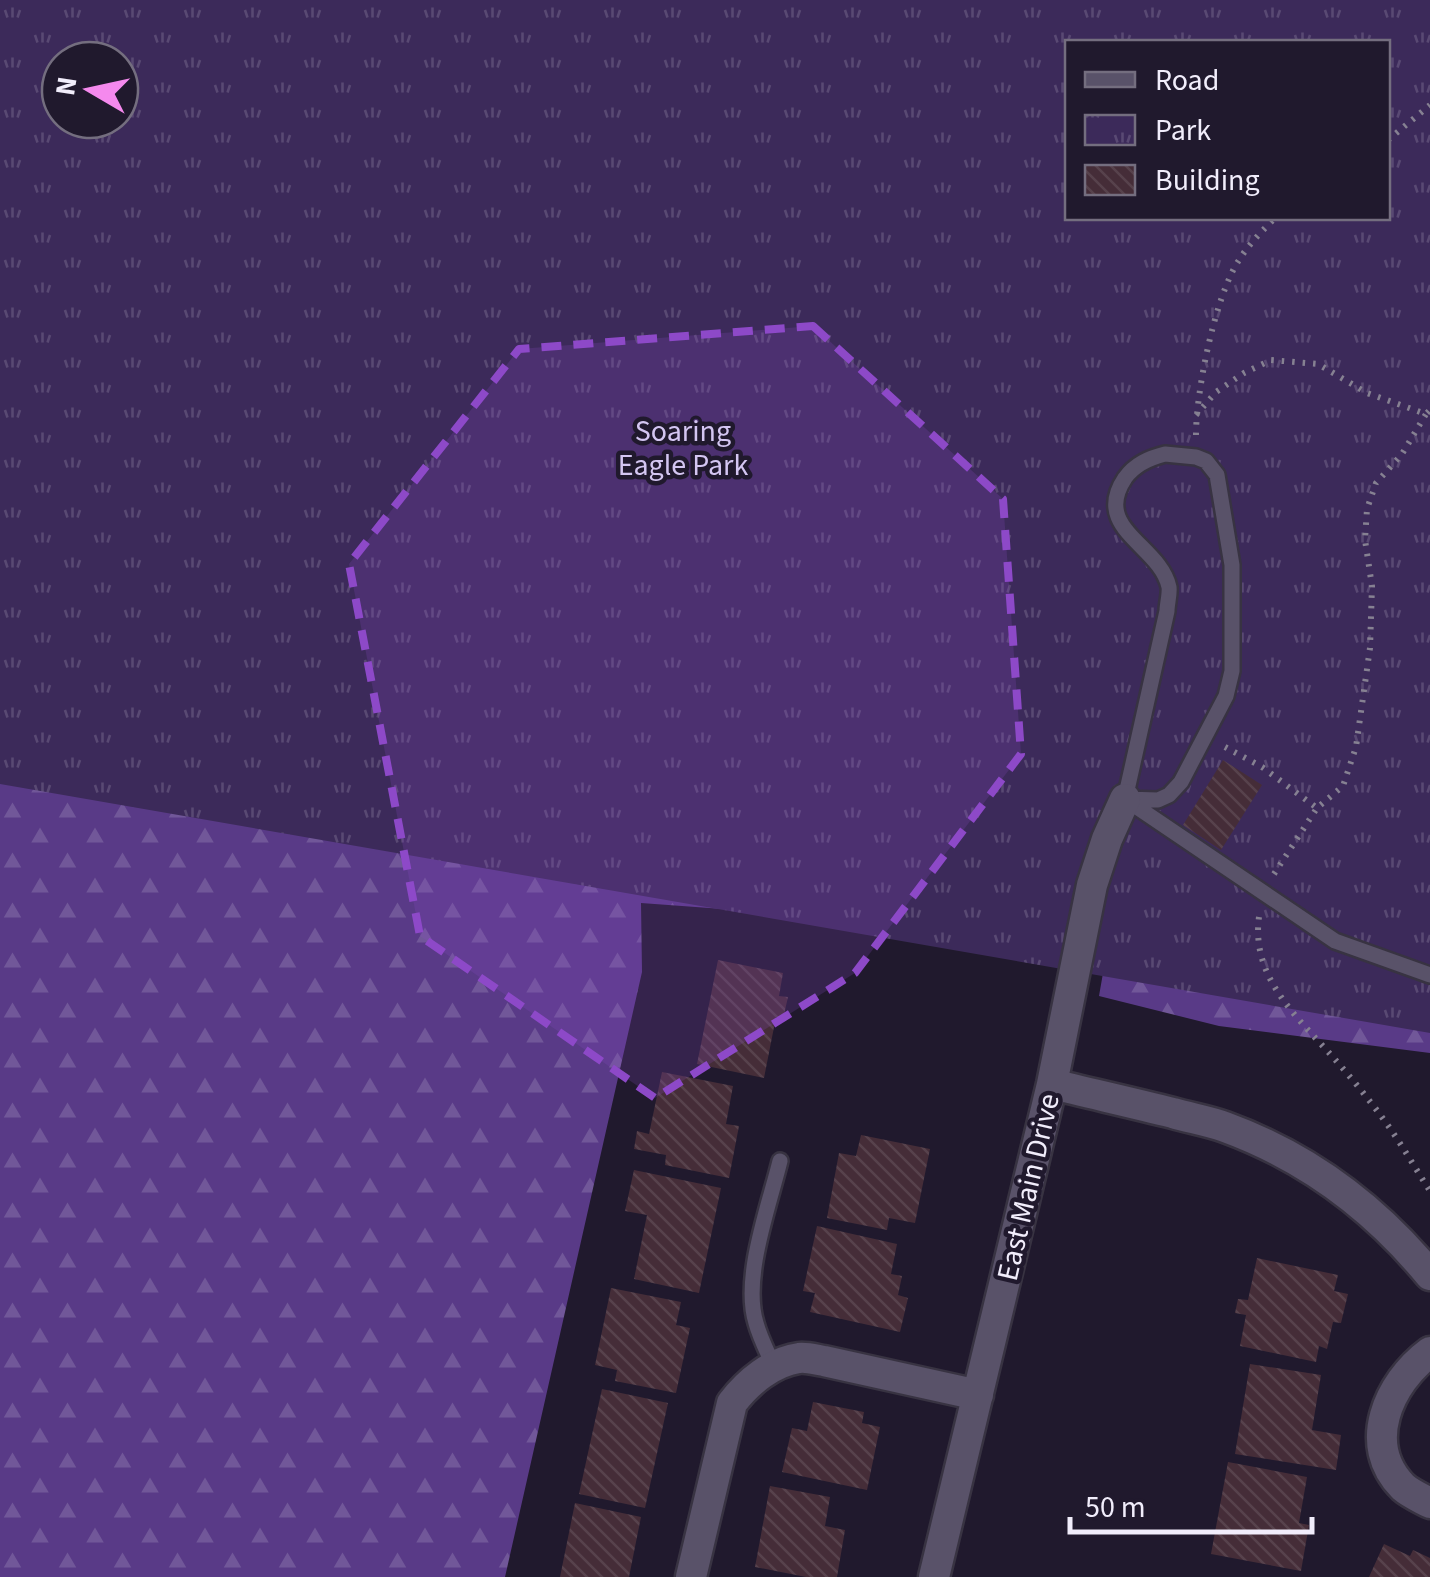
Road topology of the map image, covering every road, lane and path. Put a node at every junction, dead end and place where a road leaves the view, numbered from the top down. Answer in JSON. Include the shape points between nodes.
{"nodes":[{"id":1,"x":1430,"y":105,"type":"edge"},
{"id":2,"x":1390,"y":138,"type":"edge"},
{"id":3,"x":1273,"y":220,"type":"edge"},
{"id":4,"x":1428,"y":412,"type":"edge"},
{"id":5,"x":1196,"y":415,"type":"junction"},
{"id":6,"x":1196,"y":456,"type":"junction"},
{"id":7,"x":1205,"y":737,"type":"junction"},
{"id":8,"x":1125,"y":799,"type":"junction"},
{"id":9,"x":1317,"y":808,"type":"junction"},
{"id":10,"x":1263,"y":892,"type":"junction"},
{"id":11,"x":1430,"y":975,"type":"edge"},
{"id":12,"x":1052,"y":1084,"type":"junction"},
{"id":13,"x":780,"y":1161,"type":"dead end"},
{"id":14,"x":1430,"y":1192,"type":"edge"},
{"id":15,"x":1430,"y":1274,"type":"edge"},
{"id":16,"x":1430,"y":1352,"type":"edge"},
{"id":17,"x":774,"y":1367,"type":"junction"},
{"id":18,"x":978,"y":1395,"type":"junction"},
{"id":19,"x":1430,"y":1503,"type":"edge"},
{"id":20,"x":691,"y":1577,"type":"edge"},
{"id":21,"x":934,"y":1577,"type":"edge"}],
"edges":[{"from":1,"to":2,"type":"path"},
{"from":3,"to":5,"type":"path","via":[[1236,263],[1205,358]]},
{"from":4,"to":5,"type":"path","via":[[1368,392],[1318,364],[1271,360],[1216,392]]},
{"from":4,"to":9,"type":"path","via":[[1376,483],[1366,509],[1370,648],[1356,746],[1343,786]]},
{"from":5,"to":6,"type":"path"},
{"from":6,"to":7,"type":"lane","via":[[1217,475],[1232,564],[1232,670]]},
{"from":6,"to":8,"type":"lane","via":[[1150,458],[1130,471],[1115,504],[1118,518],[1169,587]]},
{"from":7,"to":8,"type":"lane","via":[[1170,794]]},
{"from":7,"to":9,"type":"path","via":[[1262,767]]},
{"from":8,"to":10,"type":"lane"},
{"from":8,"to":12,"type":"street","name":"East Main Drive","via":[[1092,885]]},
{"from":9,"to":10,"type":"path"},
{"from":10,"to":11,"type":"lane","via":[[1335,941]]},
{"from":10,"to":14,"type":"path","via":[[1257,931],[1263,966],[1284,1004],[1384,1121]]},
{"from":12,"to":15,"type":"street","via":[[1224,1126],[1272,1148],[1362,1203]]},
{"from":12,"to":18,"type":"street","name":"East Main Drive"},
{"from":13,"to":17,"type":"lane","via":[[752,1293],[755,1322]]},
{"from":16,"to":19,"type":"street","via":[[1399,1386],[1381,1426],[1391,1472]]},
{"from":17,"to":18,"type":"street","via":[[800,1358],[824,1361]]},
{"from":17,"to":20,"type":"street","via":[[732,1403]]},
{"from":18,"to":21,"type":"street","name":"East Main Drive"}]}
